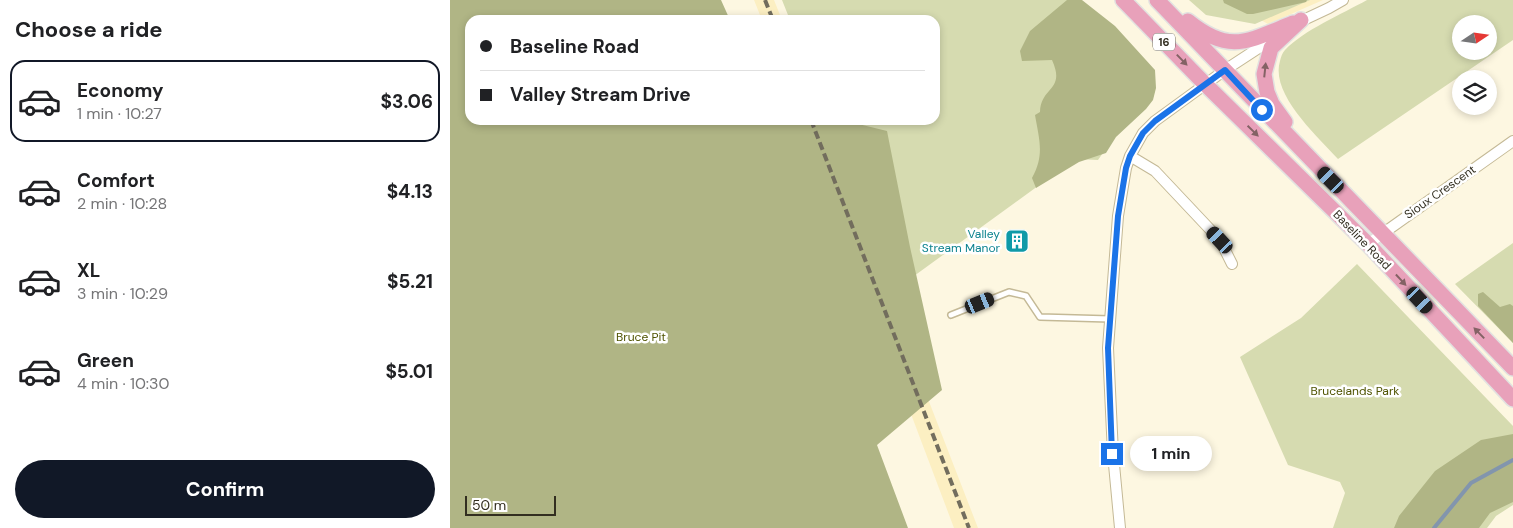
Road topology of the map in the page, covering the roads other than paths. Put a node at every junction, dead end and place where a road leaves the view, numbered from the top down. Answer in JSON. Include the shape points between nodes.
{"nodes":[{"id":1,"x":1124,"y":0,"type":"edge"},
{"id":2,"x":1159,"y":0,"type":"edge"},
{"id":3,"x":1342,"y":0,"type":"edge"},
{"id":4,"x":1301,"y":20,"type":"junction"},
{"id":5,"x":1225,"y":70,"type":"junction"},
{"id":6,"x":1205,"y":84,"type":"junction"},
{"id":7,"x":1513,"y":141,"type":"edge"},
{"id":8,"x":1130,"y":156,"type":"junction"},
{"id":9,"x":1310,"y":158,"type":"junction"},
{"id":10,"x":1383,"y":232,"type":"junction"},
{"id":11,"x":1368,"y":244,"type":"junction"},
{"id":12,"x":1232,"y":264,"type":"dead end"},
{"id":13,"x":952,"y":315,"type":"dead end"},
{"id":14,"x":1110,"y":319,"type":"junction"},
{"id":15,"x":1513,"y":368,"type":"edge"},
{"id":16,"x":1513,"y":399,"type":"edge"},
{"id":17,"x":1120,"y":528,"type":"edge"}],
"edges":[{"from":1,"to":6,"type":"main road","name":"Baseline Road","number":"16","one_way":true},
{"from":2,"to":4,"type":"main road","via":[[1203,33],[1227,42],[1248,41]]},
{"from":2,"to":5,"type":"main road","name":"Baseline Road","number":"16"},
{"from":3,"to":4,"type":"street"},
{"from":4,"to":5,"type":"street"},
{"from":9,"to":4,"type":"main road","one_way":true,"via":[[1272,104],[1264,74],[1271,48]]},
{"from":5,"to":6,"type":"street"},
{"from":5,"to":9,"type":"main road","name":"Baseline Road","number":"16"},
{"from":6,"to":8,"type":"street","via":[[1155,121],[1143,133]]},
{"from":6,"to":11,"type":"main road","name":"Baseline Road","number":"16","one_way":true},
{"from":7,"to":10,"type":"street","name":"Sioux Crescent"},
{"from":8,"to":12,"type":"street","via":[[1162,178],[1220,240]]},
{"from":8,"to":14,"type":"street","via":[[1118,216]]},
{"from":9,"to":10,"type":"main road","name":"Baseline Road","number":"16"},
{"from":10,"to":11,"type":"street","name":"Sioux Crescent"},
{"from":15,"to":10,"type":"main road","name":"Baseline Road","number":"16","one_way":true},
{"from":11,"to":16,"type":"main road","name":"Baseline Road","number":"16","one_way":true},
{"from":13,"to":14,"type":"lane","via":[[1009,292],[1026,296],[1040,316]]},
{"from":14,"to":17,"type":"street","via":[[1112,454]]}]}
